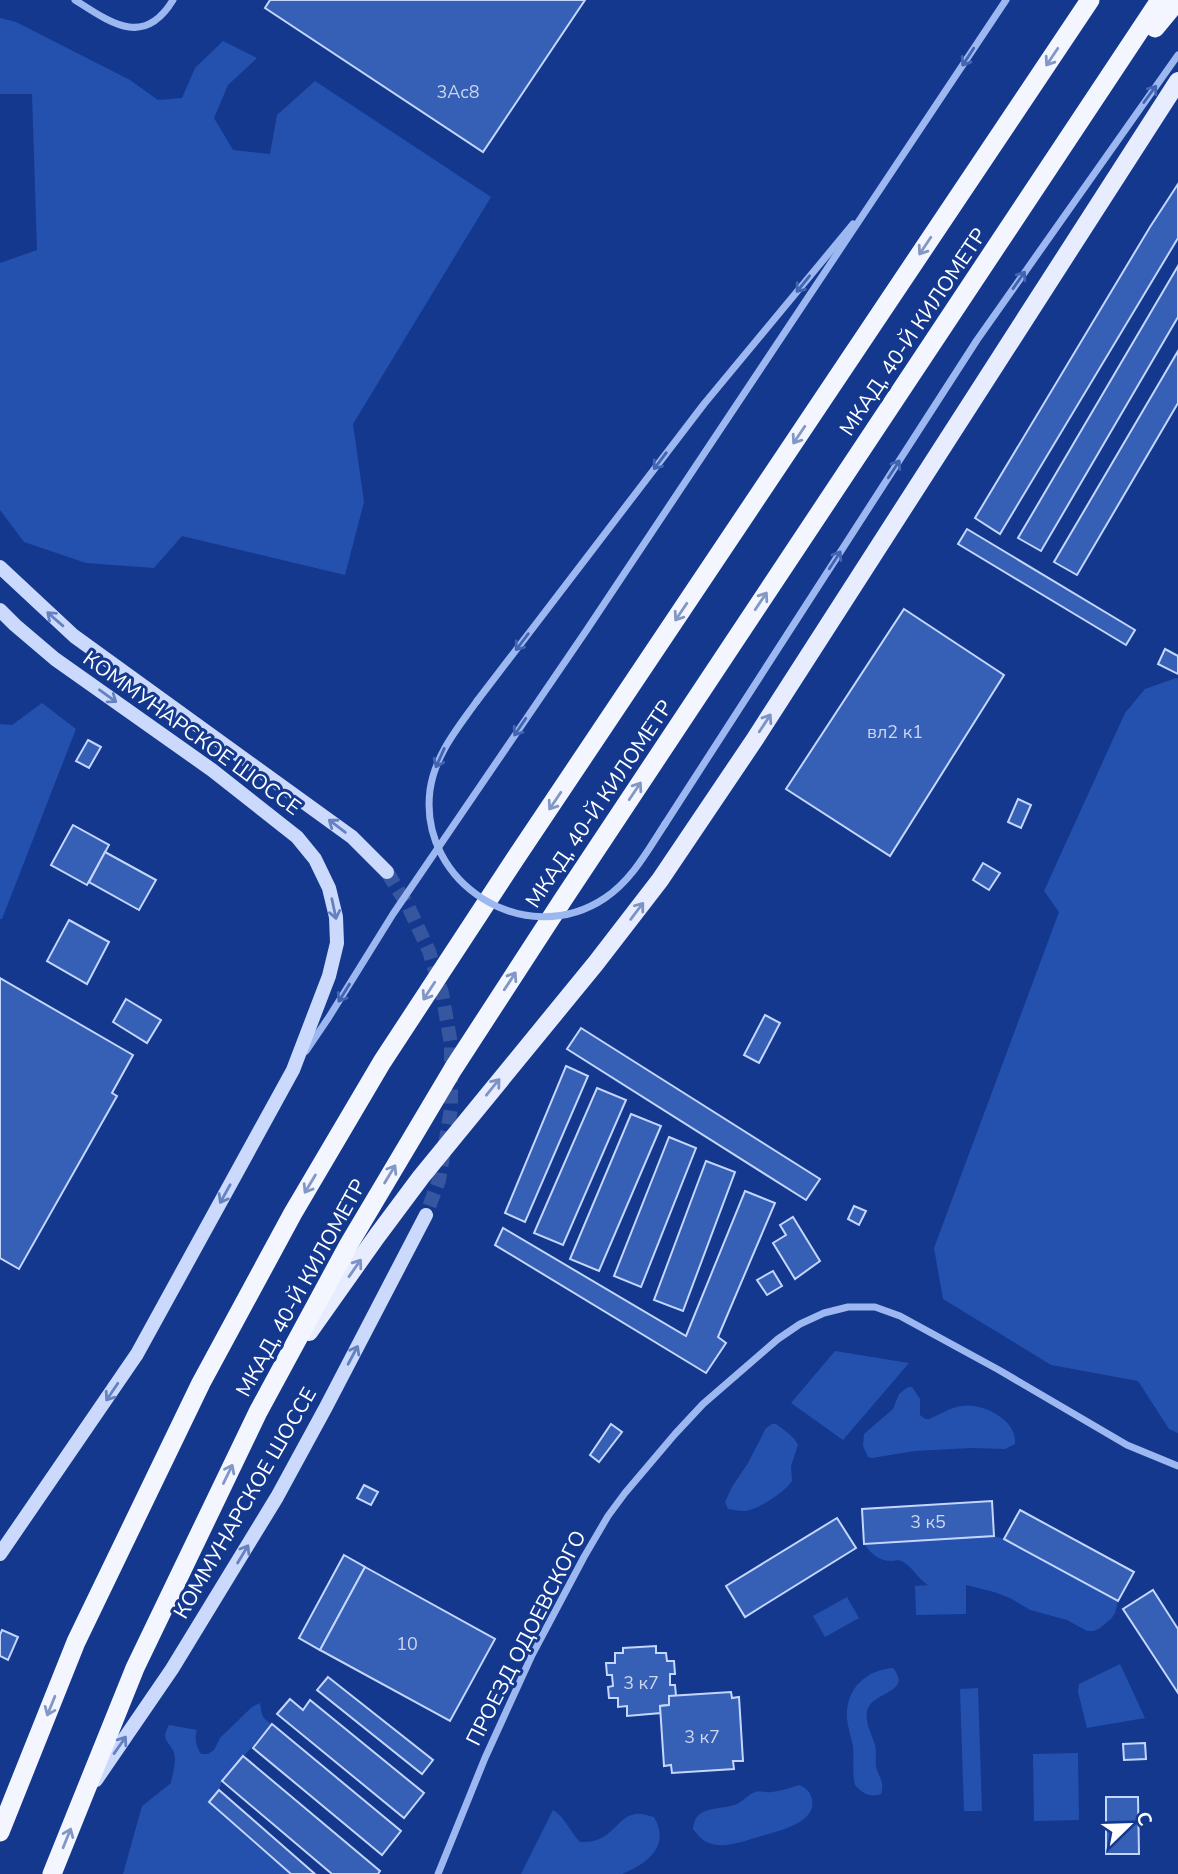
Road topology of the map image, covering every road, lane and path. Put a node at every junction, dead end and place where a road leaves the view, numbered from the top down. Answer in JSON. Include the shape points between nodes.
{"nodes":[{"id":1,"x":75,"y":0,"type":"edge"},
{"id":2,"x":173,"y":0,"type":"edge"},
{"id":3,"x":1006,"y":0,"type":"edge"},
{"id":4,"x":1090,"y":0,"type":"edge"},
{"id":5,"x":1160,"y":0,"type":"edge"},
{"id":6,"x":1178,"y":0,"type":"edge"},
{"id":7,"x":1178,"y":55,"type":"edge"},
{"id":8,"x":1178,"y":81,"type":"edge"},
{"id":9,"x":1072,"y":133,"type":"junction"},
{"id":10,"x":877,"y":194,"type":"junction"},
{"id":11,"x":0,"y":567,"type":"edge"},
{"id":12,"x":0,"y":610,"type":"edge"},
{"id":13,"x":387,"y":872,"type":"tunnel mouth"},
{"id":14,"x":293,"y":1070,"type":"junction"},
{"id":15,"x":426,"y":1215,"type":"tunnel mouth"},
{"id":16,"x":273,"y":1384,"type":"junction"},
{"id":17,"x":1178,"y":1466,"type":"edge"},
{"id":18,"x":0,"y":1554,"type":"edge"},
{"id":19,"x":81,"y":1801,"type":"junction"},
{"id":20,"x":0,"y":1832,"type":"edge"},
{"id":21,"x":52,"y":1874,"type":"edge"},
{"id":22,"x":438,"y":1874,"type":"edge"}],
"edges":[{"from":1,"to":2,"type":"street","via":[[128,28],[149,25]]},
{"from":3,"to":10,"type":"street","one_way":true},
{"from":4,"to":20,"type":"highway","name":"МКАД, 40-Й КИЛОМЕТР","one_way":true,"via":[[382,1062],[201,1383],[76,1642]]},
{"from":5,"to":9,"type":"highway","name":"МКАД, 40-Й КИЛОМЕТР"},
{"from":6,"to":9,"type":"highway"},
{"from":10,"to":7,"type":"street","one_way":true,"bridge":true,"via":[[704,404],[441,753],[430,790],[432,830],[454,874],[492,905],[529,916],[569,914],[605,898],[633,871],[977,340]]},
{"from":16,"to":8,"type":"main road","one_way":true,"via":[[421,1177],[660,880]]},
{"from":16,"to":9,"type":"highway","name":"МКАД, 40-Й КИЛОМЕТР","one_way":true,"via":[[348,1244],[453,1069]]},
{"from":10,"to":14,"type":"street","one_way":true},
{"from":13,"to":11,"type":"main road","name":"КОММУНАРСКОЕ ШОССЕ","one_way":true,"via":[[352,836],[74,636]]},
{"from":12,"to":14,"type":"main road","name":"КОММУНАРСКОЕ ШОССЕ","one_way":true,"via":[[55,659],[269,813],[315,859],[329,888],[337,943]]},
{"from":14,"to":18,"type":"main road","name":"КОММУНАРСКОЕ ШОССЕ","one_way":true,"via":[[138,1354]]},
{"from":19,"to":15,"type":"main road","name":"КОММУНАРСКОЕ ШОССЕ","one_way":true,"via":[[172,1669],[271,1507]]},
{"from":19,"to":16,"type":"highway","name":"МКАД, 40-Й КИЛОМЕТР","one_way":true,"via":[[135,1668]]},
{"from":17,"to":22,"type":"street","name":"ПРОЕЗД ОДОЕВСКОГО","via":[[1128,1445],[900,1316],[875,1307],[848,1307],[800,1324],[703,1404],[608,1516],[532,1655]]},
{"from":21,"to":19,"type":"highway","name":"МКАД, 40-Й КИЛОМЕТР","one_way":true}]}
